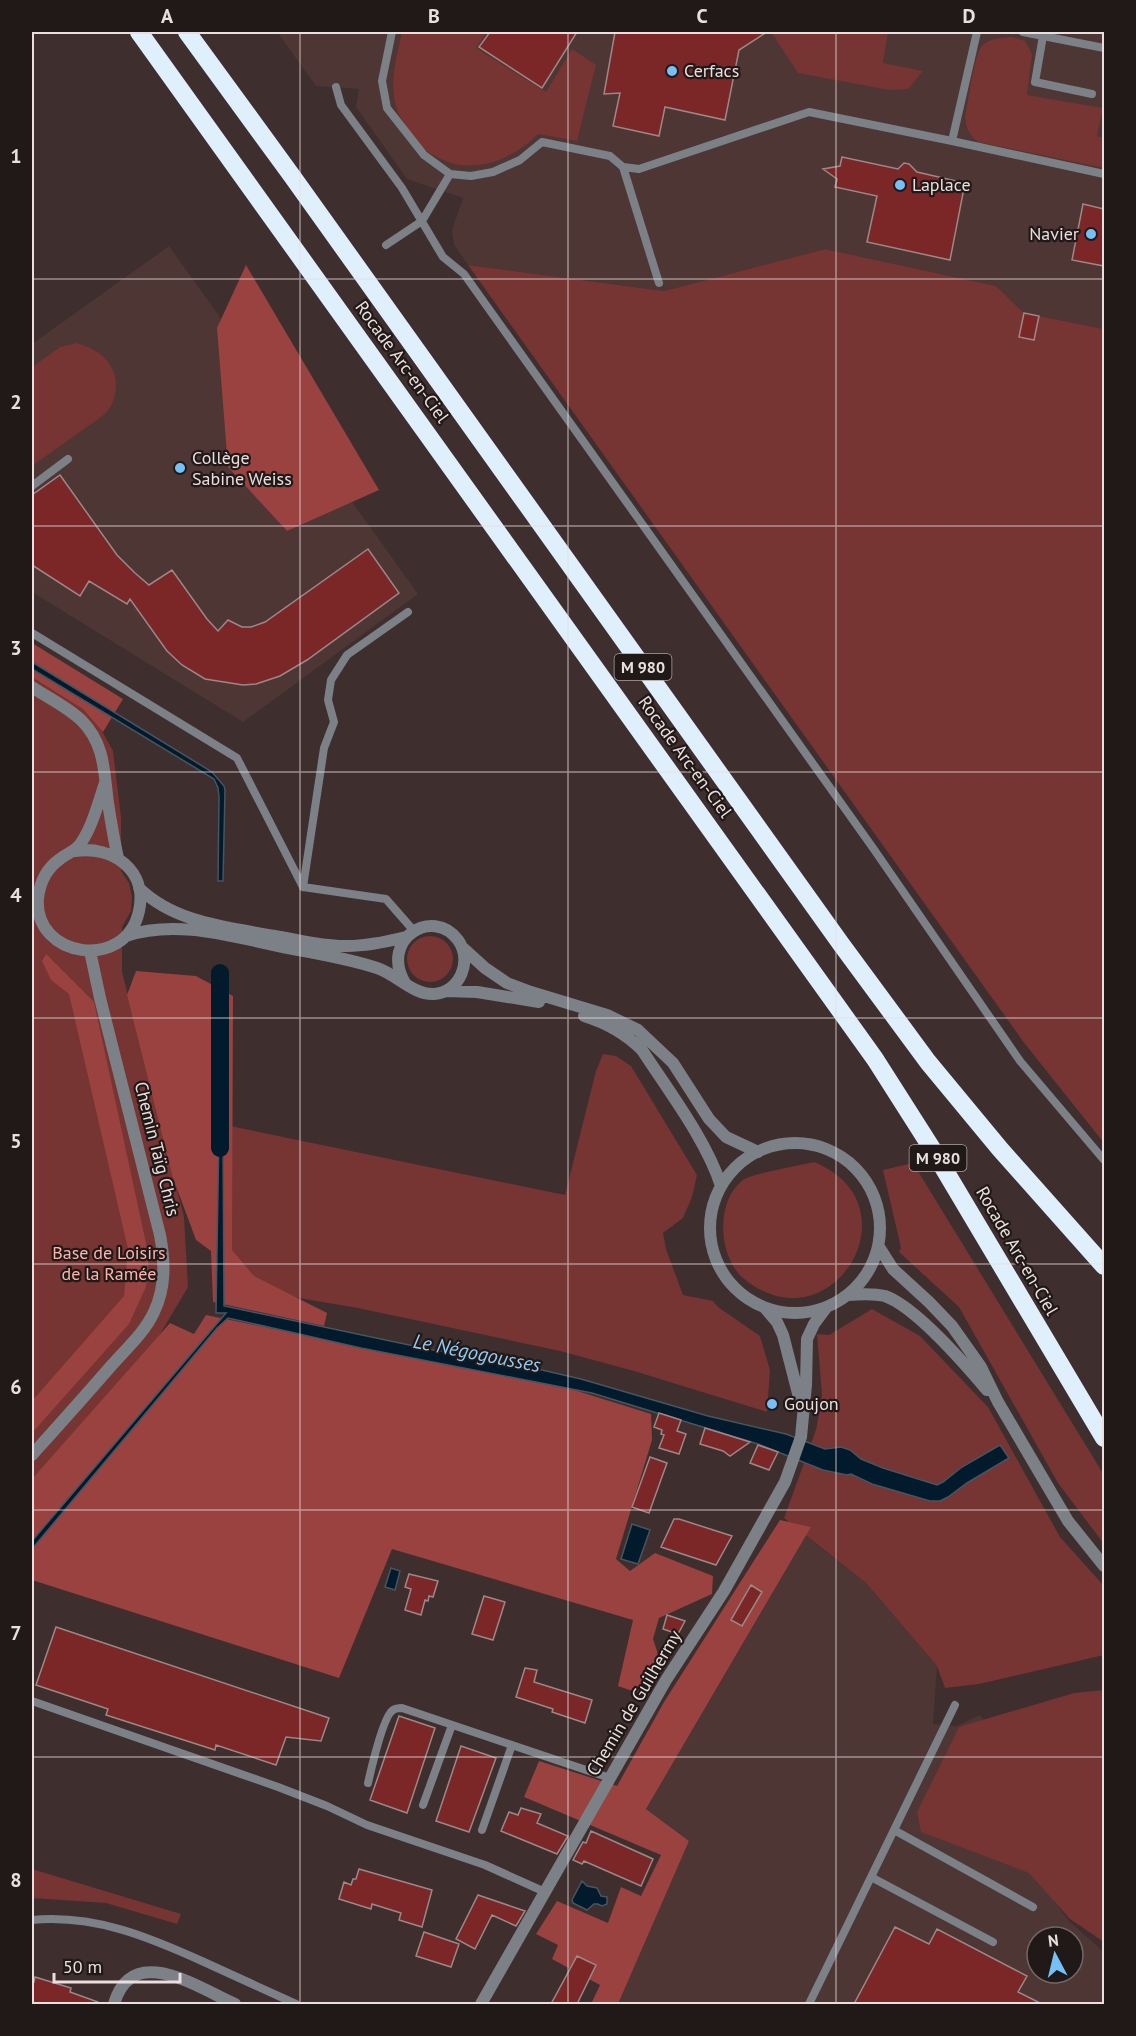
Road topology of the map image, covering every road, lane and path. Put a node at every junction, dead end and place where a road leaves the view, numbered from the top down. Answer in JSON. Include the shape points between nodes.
{"nodes":[{"id":1,"x":139,"y":32,"type":"edge"},
{"id":2,"x":187,"y":32,"type":"edge"},
{"id":3,"x":392,"y":32,"type":"edge"},
{"id":4,"x":977,"y":32,"type":"edge"},
{"id":5,"x":1023,"y":32,"type":"edge"},
{"id":6,"x":1043,"y":36,"type":"junction"},
{"id":7,"x":1104,"y":48,"type":"edge"},
{"id":8,"x":336,"y":87,"type":"dead end"},
{"id":9,"x":1092,"y":94,"type":"dead end"},
{"id":10,"x":952,"y":141,"type":"junction"},
{"id":11,"x":623,"y":167,"type":"junction"},
{"id":12,"x":450,"y":174,"type":"junction"},
{"id":13,"x":1104,"y":174,"type":"edge"},
{"id":14,"x":422,"y":221,"type":"junction"},
{"id":15,"x":386,"y":245,"type":"dead end"},
{"id":16,"x":659,"y":283,"type":"dead end"},
{"id":17,"x":68,"y":459,"type":"dead end"},
{"id":18,"x":32,"y":486,"type":"edge"},
{"id":19,"x":408,"y":612,"type":"dead end"},
{"id":20,"x":32,"y":633,"type":"edge"},
{"id":21,"x":32,"y":687,"type":"edge"},
{"id":22,"x":105,"y":783,"type":"junction"},
{"id":23,"x":75,"y":851,"type":"junction"},
{"id":24,"x":118,"y":858,"type":"junction"},
{"id":25,"x":303,"y":886,"type":"junction"},
{"id":26,"x":139,"y":888,"type":"junction"},
{"id":27,"x":221,"y":930,"type":"junction"},
{"id":28,"x":410,"y":934,"type":"junction"},
{"id":29,"x":126,"y":936,"type":"junction"},
{"id":30,"x":463,"y":948,"type":"junction"},
{"id":31,"x":90,"y":951,"type":"junction"},
{"id":32,"x":405,"y":983,"type":"junction"},
{"id":33,"x":445,"y":992,"type":"junction"},
{"id":34,"x":758,"y":1152,"type":"junction"},
{"id":35,"x":1104,"y":1160,"type":"edge"},
{"id":36,"x":721,"y":1186,"type":"junction"},
{"id":37,"x":879,"y":1247,"type":"junction"},
{"id":38,"x":1104,"y":1266,"type":"edge"},
{"id":39,"x":848,"y":1295,"type":"junction"},
{"id":40,"x":765,"y":1307,"type":"junction"},
{"id":41,"x":825,"y":1308,"type":"junction"},
{"id":42,"x":998,"y":1402,"type":"junction"},
{"id":43,"x":803,"y":1415,"type":"junction"},
{"id":44,"x":1104,"y":1438,"type":"edge"},
{"id":45,"x":32,"y":1455,"type":"edge"},
{"id":46,"x":1104,"y":1566,"type":"edge"},
{"id":47,"x":32,"y":1701,"type":"edge"},
{"id":48,"x":955,"y":1705,"type":"dead end"},
{"id":49,"x":452,"y":1725,"type":"junction"},
{"id":50,"x":512,"y":1745,"type":"junction"},
{"id":51,"x":610,"y":1778,"type":"junction"},
{"id":52,"x":368,"y":1783,"type":"dead end"},
{"id":53,"x":423,"y":1805,"type":"dead end"},
{"id":54,"x":482,"y":1830,"type":"dead end"},
{"id":55,"x":894,"y":1830,"type":"junction"},
{"id":56,"x":871,"y":1877,"type":"junction"},
{"id":57,"x":545,"y":1892,"type":"junction"},
{"id":58,"x":1033,"y":1907,"type":"dead end"},
{"id":59,"x":32,"y":1920,"type":"edge"},
{"id":60,"x":993,"y":1942,"type":"dead end"},
{"id":61,"x":114,"y":2004,"type":"edge"},
{"id":62,"x":235,"y":2004,"type":"edge"},
{"id":63,"x":296,"y":2004,"type":"edge"},
{"id":64,"x":481,"y":2004,"type":"edge"},
{"id":65,"x":810,"y":2004,"type":"edge"}],
"edges":[{"from":1,"to":44,"type":"highway","name":"Rocade Arc-en-Ciel","number":"M 980","via":[[875,1059]]},
{"from":2,"to":38,"type":"highway","name":"Rocade Arc-en-Ciel","number":"M 980","via":[[914,1044]]},
{"from":3,"to":12,"type":"lane","via":[[382,81],[387,108],[424,156]]},
{"from":4,"to":10,"type":"lane"},
{"from":5,"to":6,"type":"lane"},
{"from":6,"to":7,"type":"lane"},
{"from":6,"to":9,"type":"lane","via":[[1035,82]]},
{"from":8,"to":14,"type":"lane","via":[[340,105]]},
{"from":10,"to":11,"type":"lane","via":[[809,112],[639,169]]},
{"from":10,"to":13,"type":"lane"},
{"from":11,"to":12,"type":"lane","via":[[610,156],[542,142],[520,160],[493,172]]},
{"from":11,"to":16,"type":"lane"},
{"from":12,"to":14,"type":"lane"},
{"from":14,"to":15,"type":"lane"},
{"from":14,"to":35,"type":"lane","via":[[443,257],[464,274],[572,424],[1020,1061]]},
{"from":17,"to":18,"type":"lane"},
{"from":19,"to":25,"type":"lane","via":[[347,655],[331,680],[328,700],[334,722],[324,748]]},
{"from":20,"to":25,"type":"lane","via":[[237,758]]},
{"from":21,"to":22,"type":"street","via":[[82,721],[94,736],[104,761]]},
{"from":22,"to":23,"type":"street","via":[[90,826]]},
{"from":22,"to":24,"type":"street"},
{"from":23,"to":24,"type":"street","via":[[98,850]]},
{"from":23,"to":31,"type":"street","via":[[49,869],[41,884],[40,916],[59,942]]},
{"from":24,"to":26,"type":"street","via":[[131,871]]},
{"from":25,"to":28,"type":"lane","via":[[386,899]]},
{"from":26,"to":27,"type":"street","via":[[162,906]]},
{"from":26,"to":29,"type":"street","via":[[139,913]]},
{"from":27,"to":28,"type":"street","via":[[328,946],[374,944]]},
{"from":27,"to":29,"type":"street","via":[[168,928]]},
{"from":27,"to":32,"type":"street","via":[[374,967]]},
{"from":28,"to":30,"type":"street","via":[[425,927],[437,927],[448,930]]},
{"from":28,"to":32,"type":"street","via":[[399,948],[397,960]]},
{"from":29,"to":31,"type":"street","via":[[116,944]]},
{"from":30,"to":33,"type":"street","via":[[463,973]]},
{"from":30,"to":34,"type":"street","via":[[507,983],[608,1015],[638,1030],[673,1063],[709,1119],[726,1137]]},
{"from":31,"to":45,"type":"street","name":"Chemin Taïg Chris","via":[[160,1235],[163,1281],[154,1313],[138,1336]]},
{"from":32,"to":33,"type":"street","via":[[424,994]]},
{"from":33,"to":36,"type":"street","via":[[531,1000],[612,1026],[629,1037],[642,1050],[706,1150]]},
{"from":34,"to":36,"type":"street","via":[[741,1163]]},
{"from":34,"to":37,"type":"street","via":[[783,1144],[809,1144],[831,1150],[851,1163],[866,1180],[876,1201],[881,1224]]},
{"from":36,"to":40,"type":"street","via":[[710,1226],[712,1247],[731,1284]]},
{"from":37,"to":39,"type":"street","via":[[862,1282]]},
{"from":37,"to":42,"type":"street","via":[[893,1269],[952,1326],[981,1367]]},
{"from":39,"to":41,"type":"street"},
{"from":39,"to":42,"type":"street","via":[[884,1296],[897,1303],[931,1330]]},
{"from":40,"to":41,"type":"street","via":[[785,1312]]},
{"from":40,"to":43,"type":"street","name":"Chemin de Guilhermy","via":[[783,1335]]},
{"from":41,"to":43,"type":"street","name":"Chemin de Guilhermy","via":[[807,1339]]},
{"from":42,"to":46,"type":"street","via":[[1068,1521]]},
{"from":43,"to":51,"type":"street","name":"Chemin de Guilhermy","via":[[801,1437],[785,1482]]},
{"from":47,"to":57,"type":"lane","via":[[278,1787],[367,1825],[485,1865]]},
{"from":48,"to":55,"type":"lane"},
{"from":49,"to":50,"type":"lane"},
{"from":49,"to":52,"type":"lane","via":[[402,1708],[390,1711]]},
{"from":49,"to":53,"type":"lane"},
{"from":50,"to":51,"type":"lane"},
{"from":50,"to":54,"type":"lane"},
{"from":51,"to":57,"type":"street","name":"Chemin de Guilhermy"},
{"from":55,"to":56,"type":"lane"},
{"from":55,"to":58,"type":"lane"},
{"from":56,"to":60,"type":"lane"},
{"from":56,"to":65,"type":"lane"},
{"from":57,"to":64,"type":"street","name":"Chemin de Guilhermy"},
{"from":59,"to":63,"type":"lane","via":[[91,1922],[142,1935]]},
{"from":61,"to":62,"type":"street","via":[[126,1980],[148,1971],[173,1976]]}]}
